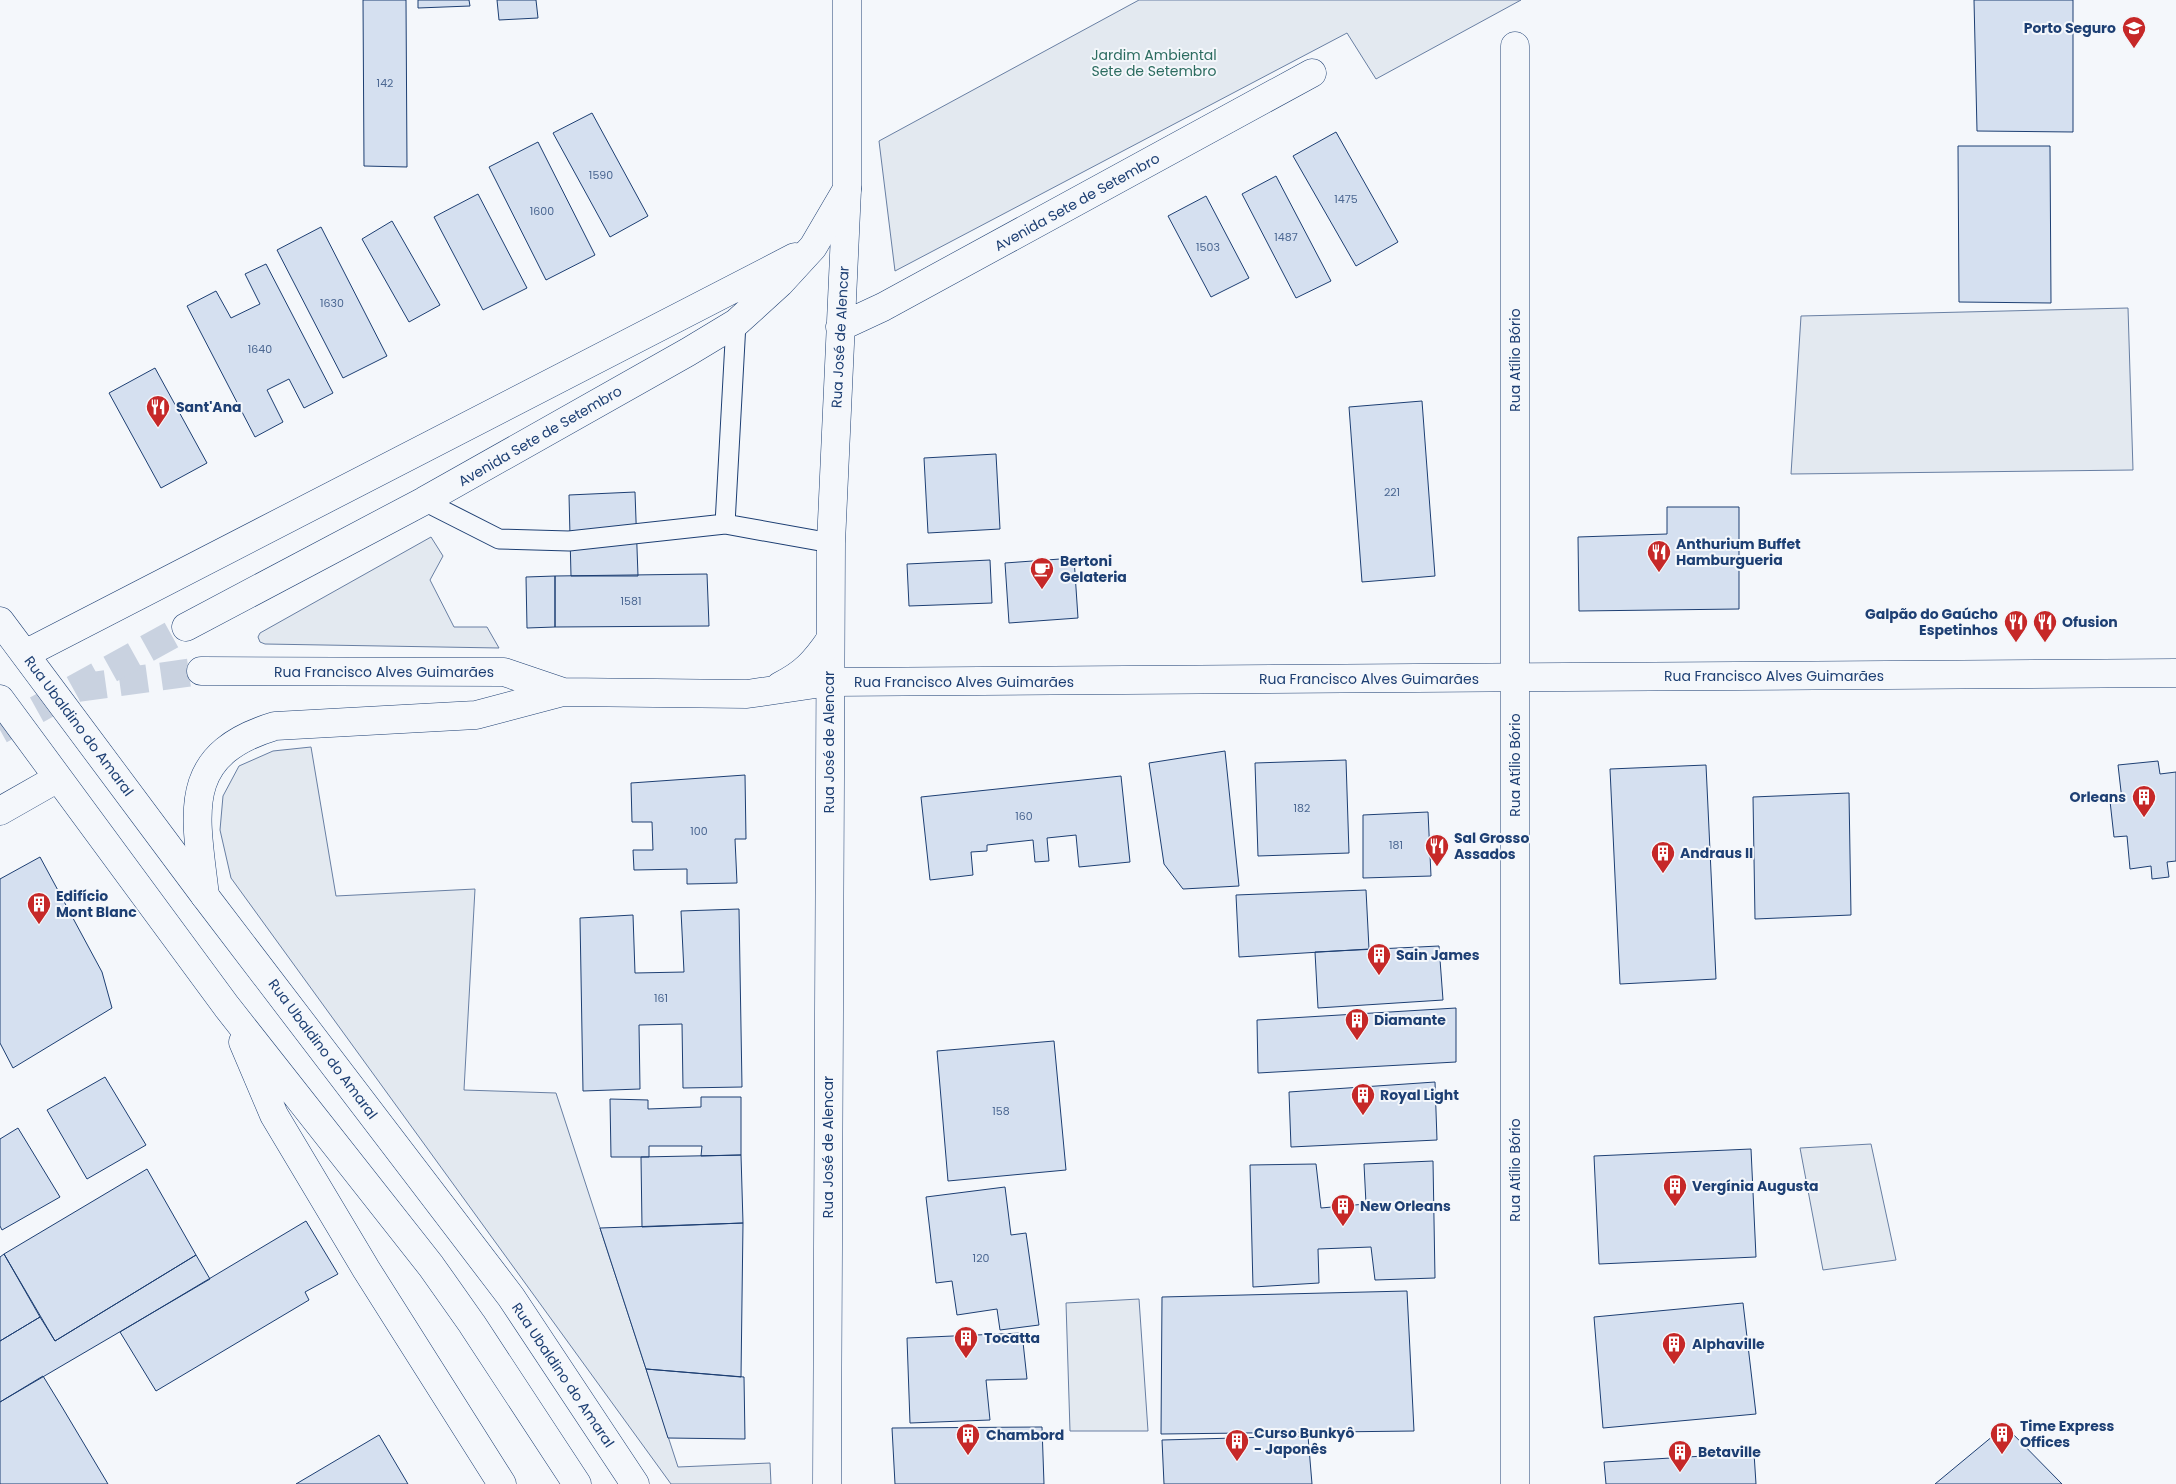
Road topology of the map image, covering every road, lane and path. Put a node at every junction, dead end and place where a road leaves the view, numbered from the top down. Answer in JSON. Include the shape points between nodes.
{"nodes":[{"id":1,"x":847,"y":0,"type":"edge"},
{"id":2,"x":1515,"y":46,"type":"dead end"},
{"id":3,"x":1312,"y":74,"type":"dead end"},
{"id":4,"x":846,"y":189,"type":"junction"},
{"id":5,"x":812,"y":248,"type":"junction"},
{"id":6,"x":736,"y":323,"type":"junction"},
{"id":7,"x":840,"y":327,"type":"junction"},
{"id":8,"x":424,"y":502,"type":"junction"},
{"id":9,"x":725,"y":524,"type":"junction"},
{"id":10,"x":831,"y":543,"type":"junction"},
{"id":11,"x":0,"y":621,"type":"edge"},
{"id":12,"x":186,"y":627,"type":"tunnel mouth"},
{"id":13,"x":830,"y":640,"type":"junction"},
{"id":14,"x":25,"y":654,"type":"junction"},
{"id":15,"x":201,"y":671,"type":"tunnel mouth"},
{"id":16,"x":2176,"y":673,"type":"edge"},
{"id":17,"x":1515,"y":678,"type":"junction"},
{"id":18,"x":830,"y":682,"type":"junction"},
{"id":19,"x":563,"y":692,"type":"junction"},
{"id":20,"x":747,"y":694,"type":"junction"},
{"id":21,"x":0,"y":699,"type":"edge"},
{"id":22,"x":58,"y":778,"type":"junction"},
{"id":23,"x":0,"y":811,"type":"edge"},
{"id":24,"x":205,"y":896,"type":"junction"},
{"id":25,"x":227,"y":1006,"type":"junction"},
{"id":26,"x":502,"y":1484,"type":"edge"},
{"id":27,"x":577,"y":1484,"type":"edge"},
{"id":28,"x":636,"y":1484,"type":"edge"},
{"id":29,"x":827,"y":1484,"type":"edge"},
{"id":30,"x":1516,"y":1484,"type":"edge"}],
"edges":[{"from":1,"to":4,"type":"street","name":"Rua José de Alencar"},
{"from":2,"to":17,"type":"street","name":"Rua Atílio Bório"},
{"from":3,"to":7,"type":"street","name":"Avenida Sete de Setembro","via":[[883,307]]},
{"from":4,"to":5,"type":"street","name":"Avenida Sete de Setembro"},
{"from":4,"to":7,"type":"street","name":"Rua José de Alencar"},
{"from":5,"to":6,"type":"street","name":"Avenida Sete de Setembro"},
{"from":5,"to":14,"type":"street"},
{"from":6,"to":8,"type":"street","name":"Avenida Sete de Setembro"},
{"from":6,"to":9,"type":"lane"},
{"from":7,"to":10,"type":"street","name":"Rua José de Alencar"},
{"from":8,"to":9,"type":"lane","via":[[498,538],[569,541]]},
{"from":8,"to":12,"type":"street","name":"Avenida Sete de Setembro"},
{"from":9,"to":10,"type":"lane"},
{"from":10,"to":13,"type":"street","name":"Rua José de Alencar"},
{"from":11,"to":14,"type":"street","name":"Rua Ubaldino do Amaral"},
{"from":13,"to":18,"type":"street","name":"Rua José de Alencar"},
{"from":13,"to":20,"type":"street","via":[[816,661],[796,678],[772,689]]},
{"from":14,"to":24,"type":"street","name":"Rua Ubaldino do Amaral"},
{"from":15,"to":19,"type":"street","name":"Rua Francisco Alves Guimarães","via":[[504,672]]},
{"from":16,"to":17,"type":"street","name":"Rua Francisco Alves Guimarães"},
{"from":17,"to":18,"type":"street","name":"Rua Francisco Alves Guimarães"},
{"from":17,"to":30,"type":"street","name":"Rua Atílio Bório"},
{"from":18,"to":20,"type":"street","name":"Rua Francisco Alves Guimarães"},
{"from":18,"to":29,"type":"street","name":"Rua José de Alencar"},
{"from":19,"to":20,"type":"street","name":"Rua Francisco Alves Guimarães"},
{"from":19,"to":24,"type":"street","name":"Rua Francisco Alves Guimarães","via":[[476,715],[275,726],[251,733],[228,746],[213,762],[199,789],[197,826]]},
{"from":21,"to":22,"type":"street"},
{"from":22,"to":23,"type":"street"},
{"from":22,"to":25,"type":"street"},
{"from":24,"to":28,"type":"street","name":"Rua Ubaldino do Amaral","via":[[500,1282]]},
{"from":25,"to":26,"type":"street","via":[[274,1115],[366,1269]]},
{"from":25,"to":27,"type":"street","via":[[431,1266]]}]}
